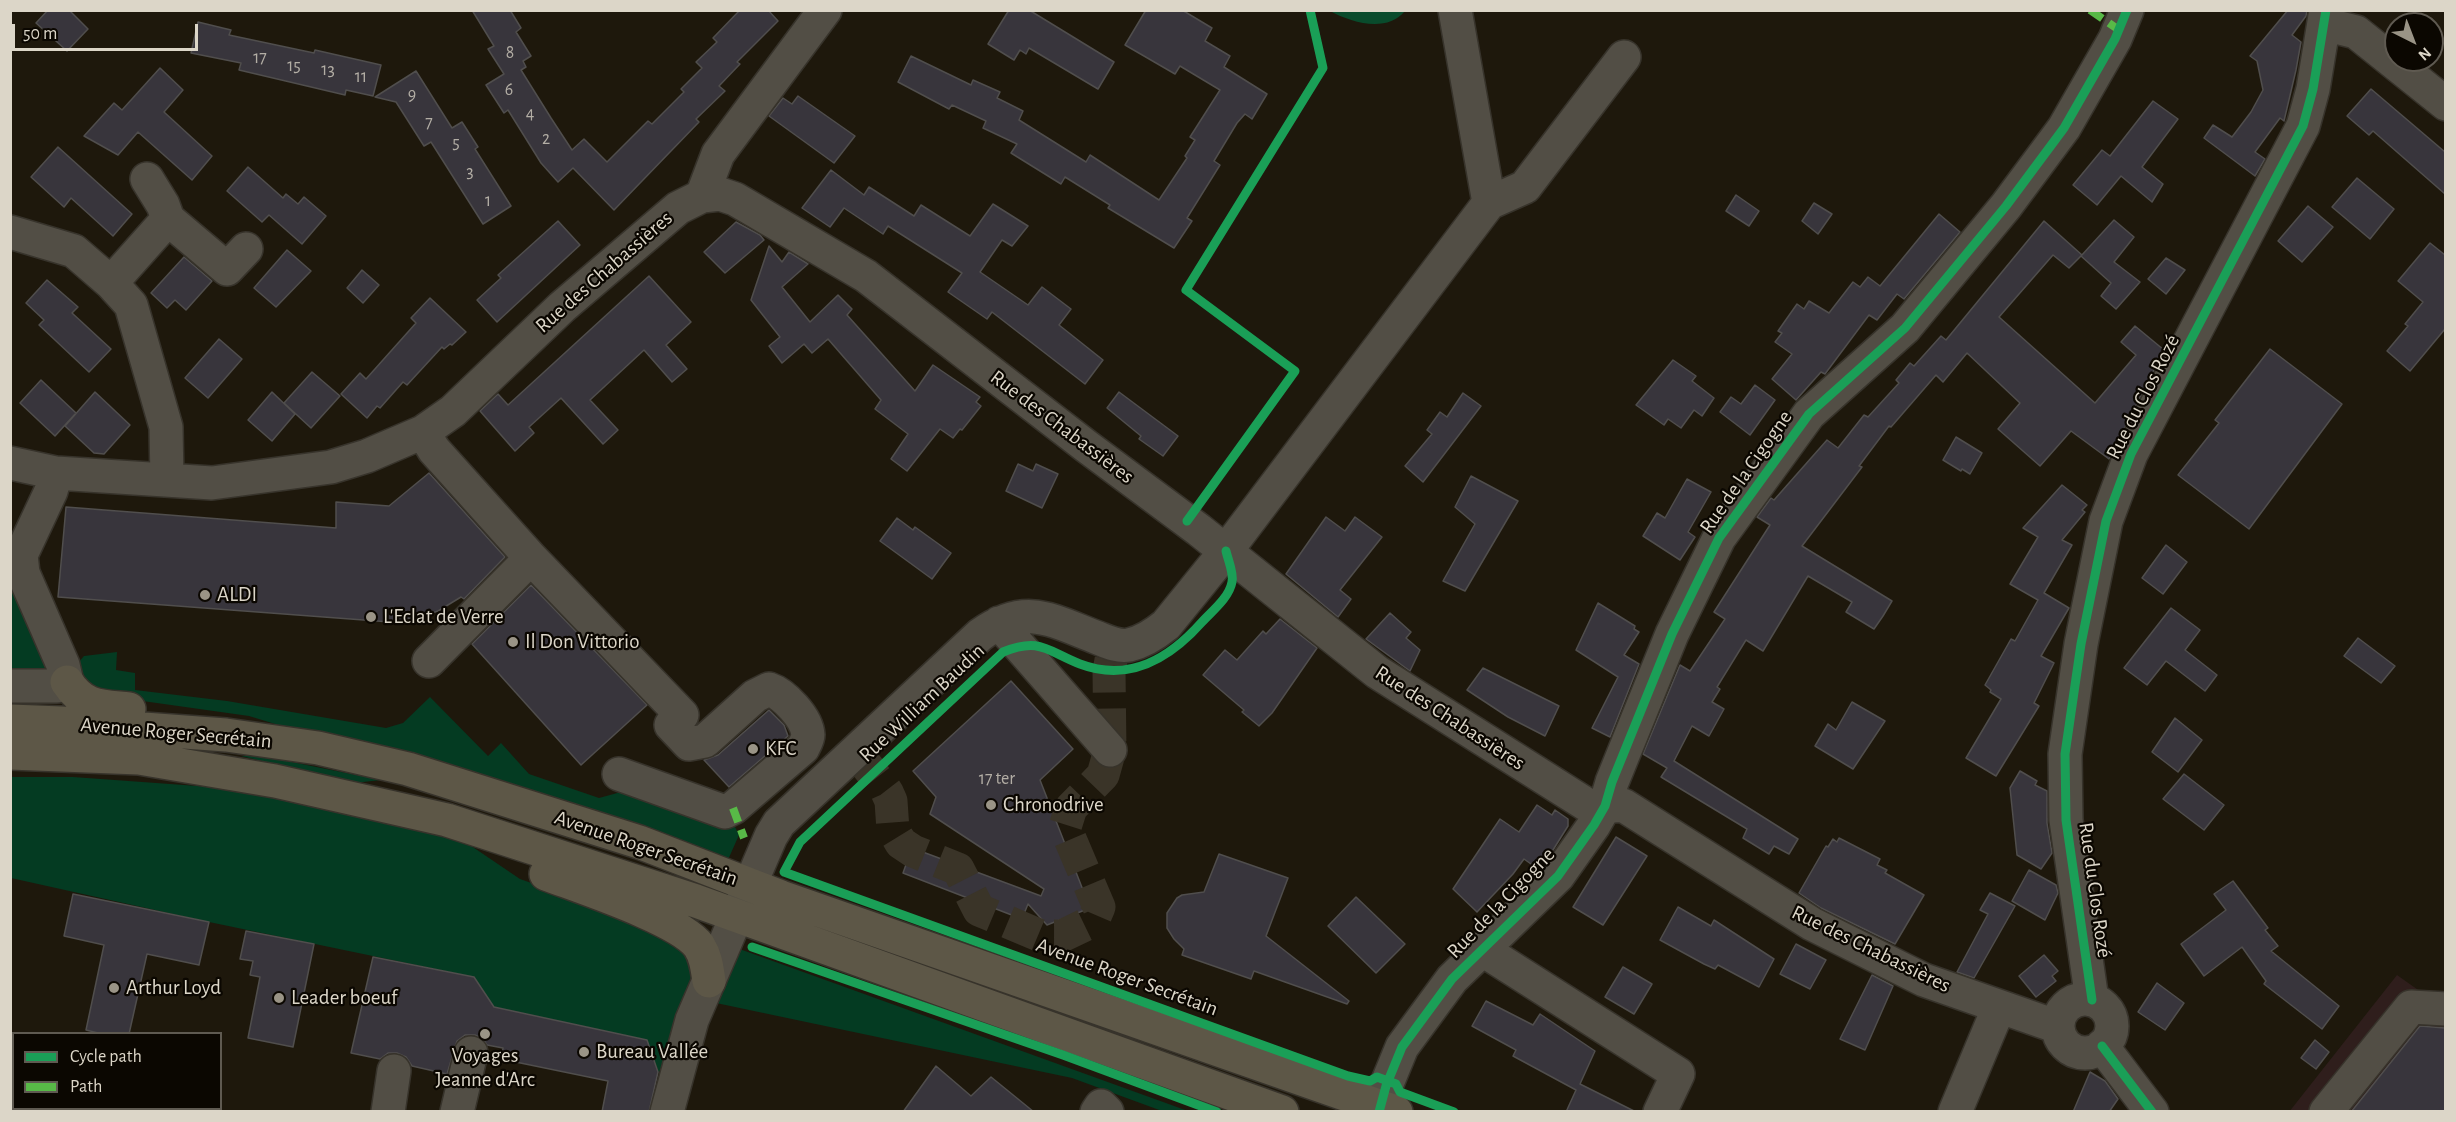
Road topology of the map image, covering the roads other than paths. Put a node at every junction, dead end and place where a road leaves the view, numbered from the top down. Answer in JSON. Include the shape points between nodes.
{"nodes":[{"id":1,"x":825,"y":10,"type":"edge"},
{"id":2,"x":1455,"y":10,"type":"edge"},
{"id":3,"x":2127,"y":10,"type":"edge"},
{"id":4,"x":2325,"y":17,"type":"edge"},
{"id":5,"x":1624,"y":57,"type":"dead end"},
{"id":6,"x":2445,"y":104,"type":"edge"},
{"id":7,"x":147,"y":179,"type":"dead end"},
{"id":8,"x":702,"y":196,"type":"junction"},
{"id":9,"x":1489,"y":203,"type":"junction"},
{"id":10,"x":168,"y":219,"type":"junction"},
{"id":11,"x":10,"y":232,"type":"edge"},
{"id":12,"x":246,"y":249,"type":"dead end"},
{"id":13,"x":111,"y":283,"type":"junction"},
{"id":14,"x":423,"y":432,"type":"junction"},
{"id":15,"x":10,"y":463,"type":"edge"},
{"id":16,"x":56,"y":473,"type":"junction"},
{"id":17,"x":166,"y":480,"type":"junction"},
{"id":18,"x":1226,"y":551,"type":"junction"},
{"id":19,"x":16,"y":555,"type":"edge"},
{"id":20,"x":531,"y":558,"type":"junction"},
{"id":21,"x":999,"y":623,"type":"junction"},
{"id":22,"x":429,"y":661,"type":"dead end"},
{"id":23,"x":67,"y":682,"type":"junction"},
{"id":24,"x":10,"y":686,"type":"edge"},
{"id":25,"x":10,"y":721,"type":"edge"},
{"id":26,"x":318,"y":748,"type":"junction"},
{"id":27,"x":1110,"y":750,"type":"dead end"},
{"id":28,"x":10,"y":753,"type":"edge"},
{"id":29,"x":619,"y":774,"type":"dead end"},
{"id":30,"x":1605,"y":806,"type":"junction"},
{"id":31,"x":447,"y":820,"type":"junction"},
{"id":32,"x":751,"y":885,"type":"junction"},
{"id":33,"x":736,"y":916,"type":"junction"},
{"id":34,"x":1483,"y":950,"type":"junction"},
{"id":35,"x":709,"y":981,"type":"junction"},
{"id":36,"x":2092,"y":1000,"type":"junction"},
{"id":37,"x":1999,"y":1007,"type":"junction"},
{"id":38,"x":2445,"y":1009,"type":"edge"},
{"id":39,"x":2058,"y":1027,"type":"junction"},
{"id":40,"x":2102,"y":1046,"type":"junction"},
{"id":41,"x":471,"y":1053,"type":"dead end"},
{"id":42,"x":394,"y":1071,"type":"dead end"},
{"id":43,"x":1385,"y":1110,"type":"edge"},
{"id":44,"x":387,"y":1112,"type":"edge"},
{"id":45,"x":458,"y":1112,"type":"edge"},
{"id":46,"x":667,"y":1112,"type":"edge"},
{"id":47,"x":1097,"y":1112,"type":"edge"},
{"id":48,"x":1107,"y":1112,"type":"edge"},
{"id":49,"x":1282,"y":1112,"type":"edge"},
{"id":50,"x":1660,"y":1112,"type":"edge"},
{"id":51,"x":1955,"y":1112,"type":"edge"},
{"id":52,"x":2152,"y":1112,"type":"edge"},
{"id":53,"x":2326,"y":1112,"type":"edge"}],
"edges":[{"from":1,"to":8,"type":"street","via":[[718,154]]},
{"from":2,"to":9,"type":"street"},
{"from":3,"to":30,"type":"street","name":"Rue de la Cigogne","via":[[2115,39],[2064,128],[2007,206],[1905,328],[1809,414],[1719,538],[1672,634]]},
{"from":4,"to":6,"type":"street","via":[[2356,32]]},
{"from":4,"to":36,"type":"street","name":"Rue du Clos Rozé","via":[[2303,126],[2131,454],[2106,520],[2080,644],[2065,754],[2066,820]]},
{"from":5,"to":9,"type":"street","via":[[1525,187]]},
{"from":7,"to":10,"type":"street"},
{"from":8,"to":14,"type":"street","name":"Rue des Chabassières","via":[[678,208],[611,263],[477,390]]},
{"from":8,"to":18,"type":"street","name":"Rue des Chabassières","via":[[720,194],[735,199],[866,276]]},
{"from":9,"to":18,"type":"street","name":"Rue William Baudin"},
{"from":10,"to":12,"type":"street","via":[[227,269]]},
{"from":10,"to":13,"type":"street"},
{"from":11,"to":13,"type":"street","via":[[74,251]]},
{"from":13,"to":17,"type":"street","via":[[131,305],[166,428]]},
{"from":14,"to":17,"type":"street","name":"Rue des Chabassières","via":[[367,456],[331,466],[212,483]]},
{"from":14,"to":20,"type":"street","via":[[434,450]]},
{"from":15,"to":16,"type":"street","name":"Rue des Chabassières"},
{"from":16,"to":17,"type":"street","name":"Rue des Chabassières"},
{"from":16,"to":19,"type":"street","via":[[51,491]]},
{"from":18,"to":21,"type":"street","name":"Rue William Baudin","via":[[1166,625],[1154,635],[1128,645],[1114,644],[1038,616]]},
{"from":18,"to":30,"type":"street","name":"Rue des Chabassières","via":[[1377,672],[1592,808]]},
{"from":19,"to":23,"type":"street"},
{"from":20,"to":22,"type":"street"},
{"from":20,"to":29,"type":"street","via":[[676,720],[689,744],[705,741],[755,696],[769,689],[777,692],[804,721],[808,736],[803,748],[724,812]]},
{"from":21,"to":27,"type":"street"},
{"from":21,"to":32,"type":"street","name":"Rue William Baudin","via":[[980,635],[779,823]]},
{"from":23,"to":24,"type":"street","via":[[57,686]]},
{"from":23,"to":26,"type":"main road","via":[[75,695],[92,705],[236,722]]},
{"from":25,"to":26,"type":"main road","name":"Avenue Roger Secrétain","via":[[226,735]]},
{"from":26,"to":32,"type":"main road","name":"Avenue Roger Secrétain","via":[[408,769],[639,842]]},
{"from":28,"to":31,"type":"main road","name":"Avenue Roger Secrétain","via":[[139,758],[275,781]]},
{"from":30,"to":34,"type":"street","name":"Rue de la Cigogne","via":[[1558,876]]},
{"from":30,"to":37,"type":"street","name":"Rue des Chabassières","via":[[1623,805],[1812,924],[1924,980]]},
{"from":31,"to":33,"type":"main road","name":"Avenue Roger Secrétain"},
{"from":31,"to":35,"type":"main road","via":[[532,869],[660,919],[689,935],[706,959]]},
{"from":32,"to":33,"type":"street","name":"Rue William Baudin"},
{"from":32,"to":43,"type":"main road","name":"Avenue Roger Secrétain"},
{"from":33,"to":35,"type":"street","name":"Rue William Baudin"},
{"from":33,"to":49,"type":"main road","name":"Avenue Roger Secrétain"},
{"from":34,"to":43,"type":"street","name":"Rue de la Cigogne","via":[[1452,979],[1402,1047],[1386,1086]]},
{"from":34,"to":50,"type":"street","via":[[1678,1074]]},
{"from":35,"to":46,"type":"street","name":"Rue William Baudin","via":[[692,1020]]},
{"from":36,"to":39,"type":"street","via":[[2068,1004]]},
{"from":36,"to":40,"type":"street","via":[[2110,1018],[2112,1028]]},
{"from":37,"to":39,"type":"street","name":"Rue des Chabassières"},
{"from":37,"to":51,"type":"street"},
{"from":38,"to":53,"type":"street","via":[[2411,1007]]},
{"from":39,"to":40,"type":"street","via":[[2060,1038],[2074,1051],[2084,1053]]},
{"from":40,"to":52,"type":"street"},
{"from":41,"to":45,"type":"street"},
{"from":42,"to":44,"type":"street"},
{"from":47,"to":48,"type":"street","via":[[1101,1106]]}]}
